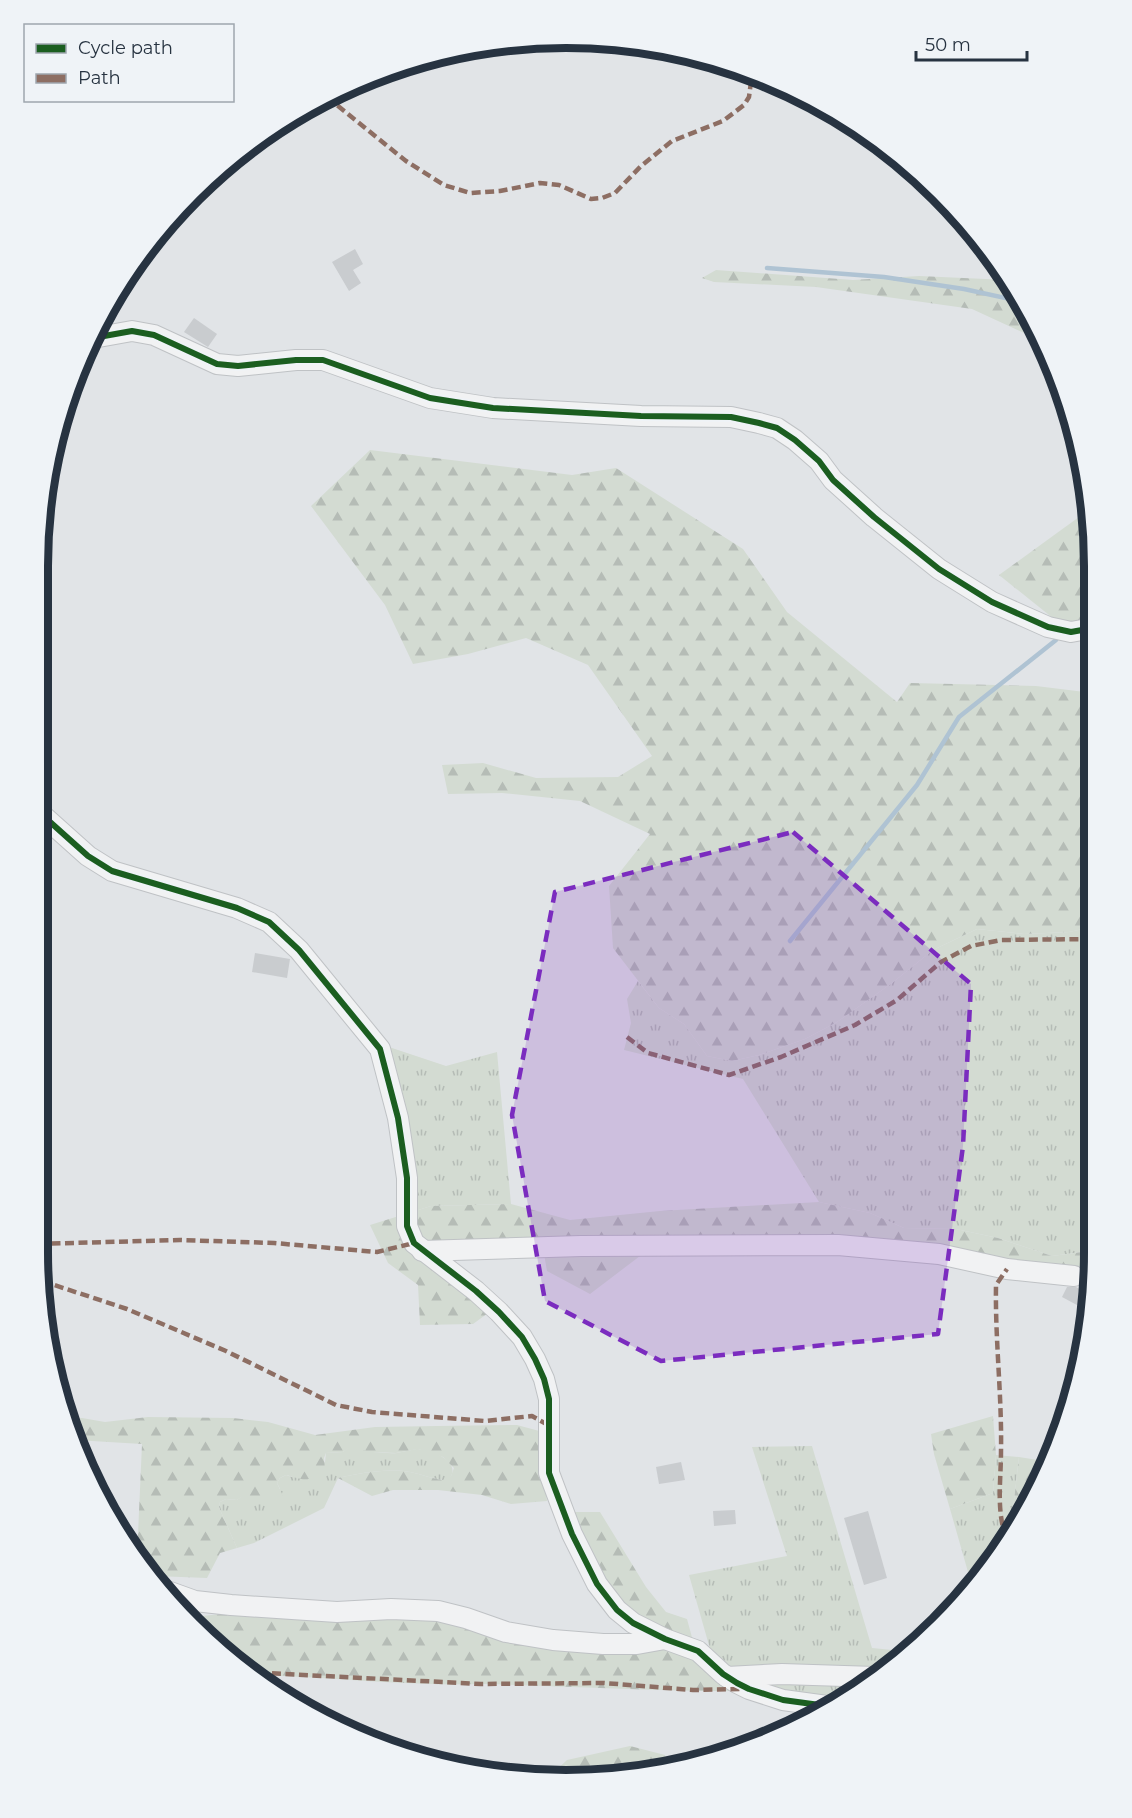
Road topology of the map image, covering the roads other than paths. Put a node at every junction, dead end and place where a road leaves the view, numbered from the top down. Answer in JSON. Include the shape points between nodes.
{"nodes":[{"id":1,"x":101,"y":337,"type":"edge"},
{"id":2,"x":1084,"y":630,"type":"edge"},
{"id":3,"x":48,"y":820,"type":"edge"},
{"id":4,"x":422,"y":1251,"type":"junction"},
{"id":5,"x":1074,"y":1276,"type":"dead end"},
{"id":6,"x":178,"y":1595,"type":"edge"},
{"id":7,"x":665,"y":1639,"type":"junction"},
{"id":8,"x":727,"y":1677,"type":"junction"},
{"id":9,"x":863,"y":1677,"type":"edge"},
{"id":10,"x":818,"y":1705,"type":"edge"}],
"edges":[{"from":1,"to":2,"type":"street","via":[[132,331],[154,335],[226,366],[323,360],[430,398],[493,408],[731,417],[759,423],[795,440],[874,517],[939,569],[992,602],[1048,627],[1071,632]]},
{"from":3,"to":4,"type":"street","via":[[112,872],[237,908],[269,922],[299,950],[380,1049],[398,1118],[407,1178],[407,1226]]},
{"from":4,"to":5,"type":"street","via":[[837,1245],[939,1254],[1008,1269]]},
{"from":4,"to":7,"type":"street","via":[[476,1291],[522,1337],[540,1369],[549,1399],[552,1485],[588,1568],[617,1610]]},
{"from":6,"to":7,"type":"street","via":[[231,1605],[337,1612],[438,1611],[506,1632],[553,1640],[637,1644]]},
{"from":7,"to":8,"type":"street","via":[[702,1654]]},
{"from":8,"to":9,"type":"street"},
{"from":8,"to":10,"type":"street","via":[[769,1696]]}]}
